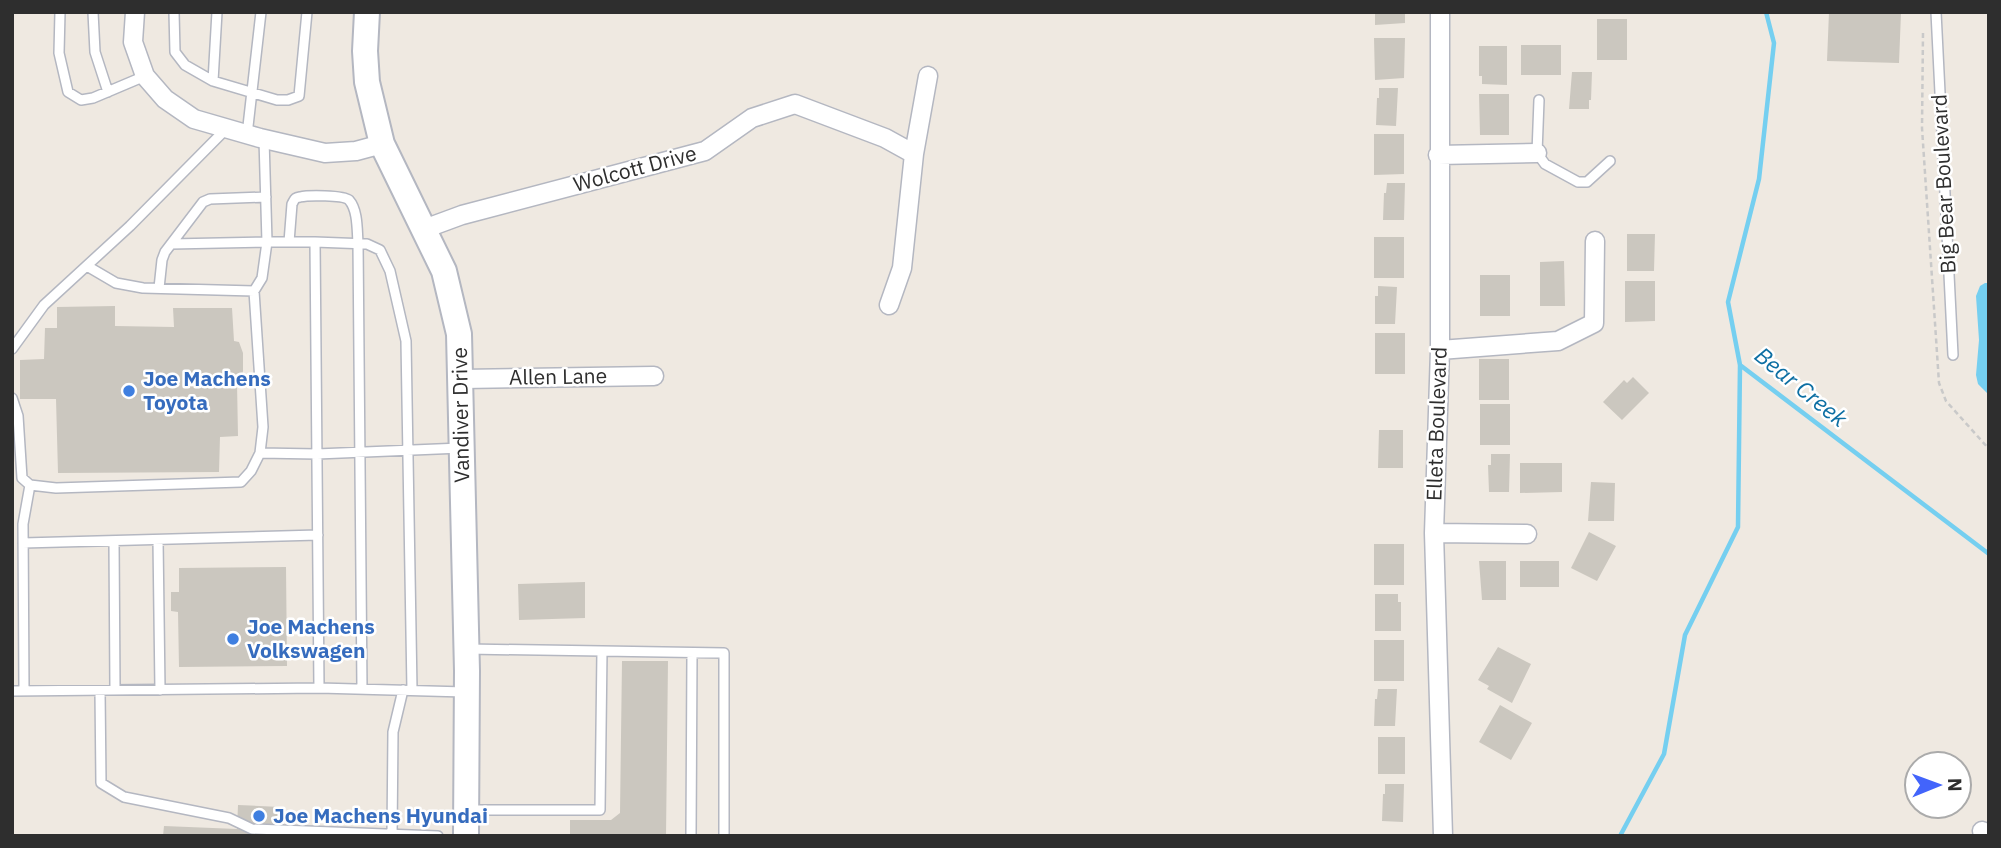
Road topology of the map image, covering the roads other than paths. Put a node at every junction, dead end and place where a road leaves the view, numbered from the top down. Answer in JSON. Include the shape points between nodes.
{"nodes":[{"id":1,"x":60,"y":12,"type":"edge"},
{"id":2,"x":93,"y":12,"type":"edge"},
{"id":3,"x":135,"y":12,"type":"edge"},
{"id":4,"x":174,"y":12,"type":"edge"},
{"id":5,"x":217,"y":12,"type":"edge"},
{"id":6,"x":261,"y":12,"type":"edge"},
{"id":7,"x":307,"y":12,"type":"edge"},
{"id":8,"x":367,"y":12,"type":"edge"},
{"id":9,"x":1440,"y":12,"type":"edge"},
{"id":10,"x":1936,"y":12,"type":"edge"},
{"id":11,"x":145,"y":75,"type":"junction"},
{"id":12,"x":928,"y":76,"type":"dead end"},
{"id":13,"x":213,"y":80,"type":"junction"},
{"id":14,"x":108,"y":92,"type":"junction"},
{"id":15,"x":252,"y":92,"type":"junction"},
{"id":16,"x":1539,"y":100,"type":"dead end"},
{"id":17,"x":226,"y":130,"type":"junction"},
{"id":18,"x":255,"y":137,"type":"junction"},
{"id":19,"x":382,"y":144,"type":"junction"},
{"id":20,"x":1537,"y":153,"type":"junction"},
{"id":21,"x":914,"y":154,"type":"junction"},
{"id":22,"x":1438,"y":155,"type":"junction"},
{"id":23,"x":1610,"y":161,"type":"dead end"},
{"id":24,"x":266,"y":197,"type":"junction"},
{"id":25,"x":424,"y":229,"type":"junction"},
{"id":26,"x":1595,"y":241,"type":"dead end"},
{"id":27,"x":267,"y":242,"type":"junction"},
{"id":28,"x":289,"y":242,"type":"junction"},
{"id":29,"x":315,"y":242,"type":"junction"},
{"id":30,"x":358,"y":243,"type":"junction"},
{"id":31,"x":170,"y":244,"type":"junction"},
{"id":32,"x":87,"y":265,"type":"junction"},
{"id":33,"x":159,"y":288,"type":"junction"},
{"id":34,"x":254,"y":291,"type":"junction"},
{"id":35,"x":890,"y":306,"type":"dead end"},
{"id":36,"x":12,"y":349,"type":"edge"},
{"id":37,"x":1440,"y":350,"type":"junction"},
{"id":38,"x":1953,"y":355,"type":"dead end"},
{"id":39,"x":654,"y":376,"type":"dead end"},
{"id":40,"x":462,"y":379,"type":"junction"},
{"id":41,"x":12,"y":398,"type":"edge"},
{"id":42,"x":463,"y":448,"type":"junction"},
{"id":43,"x":407,"y":450,"type":"junction"},
{"id":44,"x":359,"y":452,"type":"junction"},
{"id":45,"x":260,"y":453,"type":"junction"},
{"id":46,"x":317,"y":454,"type":"junction"},
{"id":47,"x":30,"y":485,"type":"junction"},
{"id":48,"x":1434,"y":533,"type":"junction"},
{"id":49,"x":1527,"y":534,"type":"dead end"},
{"id":50,"x":318,"y":536,"type":"junction"},
{"id":51,"x":158,"y":540,"type":"junction"},
{"id":52,"x":114,"y":541,"type":"junction"},
{"id":53,"x":23,"y":543,"type":"junction"},
{"id":54,"x":466,"y":649,"type":"junction"},
{"id":55,"x":602,"y":651,"type":"junction"},
{"id":56,"x":692,"y":654,"type":"junction"},
{"id":57,"x":319,"y":688,"type":"junction"},
{"id":58,"x":362,"y":689,"type":"junction"},
{"id":59,"x":115,"y":690,"type":"junction"},
{"id":60,"x":160,"y":690,"type":"junction"},
{"id":61,"x":407,"y":690,"type":"junction"},
{"id":62,"x":12,"y":691,"type":"edge"},
{"id":63,"x":24,"y":691,"type":"junction"},
{"id":64,"x":100,"y":691,"type":"junction"},
{"id":65,"x":467,"y":692,"type":"junction"},
{"id":66,"x":466,"y":810,"type":"junction"},
{"id":67,"x":392,"y":835,"type":"edge"},
{"id":68,"x":438,"y":836,"type":"edge"},
{"id":69,"x":466,"y":836,"type":"edge"},
{"id":70,"x":691,"y":836,"type":"edge"},
{"id":71,"x":724,"y":836,"type":"edge"},
{"id":72,"x":1443,"y":836,"type":"edge"}],
"edges":[{"from":1,"to":14,"type":"lane","via":[[59,53],[68,92],[81,100]]},
{"from":2,"to":14,"type":"lane","via":[[95,52]]},
{"from":3,"to":11,"type":"street","via":[[133,41]]},
{"from":4,"to":13,"type":"lane","via":[[175,52],[185,65]]},
{"from":5,"to":13,"type":"lane"},
{"from":6,"to":15,"type":"lane"},
{"from":7,"to":15,"type":"lane","via":[[299,96],[277,100]]},
{"from":8,"to":19,"type":"main road","name":"Vandiver Drive","via":[[367,82]]},
{"from":9,"to":22,"type":"street","name":"Elleta Boulevard"},
{"from":10,"to":38,"type":"lane","name":"Big Bear Boulevard"},
{"from":11,"to":14,"type":"lane"},
{"from":11,"to":17,"type":"street","via":[[165,99],[194,119]]},
{"from":12,"to":21,"type":"street"},
{"from":13,"to":15,"type":"lane"},
{"from":15,"to":18,"type":"lane"},
{"from":16,"to":20,"type":"lane"},
{"from":17,"to":18,"type":"street"},
{"from":17,"to":32,"type":"lane"},
{"from":18,"to":19,"type":"street","via":[[326,153]]},
{"from":18,"to":24,"type":"lane"},
{"from":19,"to":25,"type":"main road","name":"Vandiver Drive"},
{"from":20,"to":22,"type":"street"},
{"from":20,"to":23,"type":"lane","via":[[1545,164],[1578,182],[1587,182]]},
{"from":21,"to":25,"type":"street","name":"Wolcott Drive","via":[[886,138],[795,104],[752,118],[705,151]]},
{"from":21,"to":35,"type":"street","via":[[904,256]]},
{"from":22,"to":37,"type":"street","name":"Elleta Boulevard"},
{"from":24,"to":27,"type":"lane"},
{"from":24,"to":31,"type":"lane","via":[[203,202]]},
{"from":25,"to":40,"type":"main road","name":"Vandiver Drive","via":[[444,271],[454,307]]},
{"from":26,"to":37,"type":"street","via":[[1594,323],[1558,341]]},
{"from":27,"to":28,"type":"lane"},
{"from":27,"to":31,"type":"lane"},
{"from":27,"to":34,"type":"lane","via":[[262,278]]},
{"from":28,"to":29,"type":"lane"},
{"from":28,"to":30,"type":"lane","via":[[295,198],[338,196],[351,202],[355,211]]},
{"from":29,"to":30,"type":"lane"},
{"from":29,"to":46,"type":"lane"},
{"from":30,"to":43,"type":"lane","via":[[380,250],[390,271],[406,341]]},
{"from":30,"to":44,"type":"lane"},
{"from":31,"to":33,"type":"lane","via":[[162,260]]},
{"from":32,"to":33,"type":"lane","via":[[116,282]]},
{"from":32,"to":36,"type":"lane","via":[[44,305]]},
{"from":33,"to":34,"type":"lane"},
{"from":34,"to":45,"type":"lane","via":[[263,427]]},
{"from":37,"to":48,"type":"street","name":"Elleta Boulevard"},
{"from":39,"to":40,"type":"street","name":"Allen Lane"},
{"from":40,"to":42,"type":"main road","name":"Vandiver Drive"},
{"from":41,"to":47,"type":"lane","via":[[18,416],[22,478]]},
{"from":42,"to":43,"type":"lane"},
{"from":42,"to":54,"type":"main road","name":"Vandiver Drive"},
{"from":43,"to":44,"type":"lane"},
{"from":43,"to":61,"type":"lane"},
{"from":44,"to":46,"type":"lane"},
{"from":44,"to":58,"type":"lane"},
{"from":45,"to":46,"type":"lane"},
{"from":45,"to":47,"type":"lane","via":[[241,482]]},
{"from":46,"to":50,"type":"lane"},
{"from":47,"to":53,"type":"lane"},
{"from":48,"to":49,"type":"street"},
{"from":48,"to":72,"type":"street","name":"Elleta Boulevard"},
{"from":50,"to":51,"type":"lane"},
{"from":50,"to":57,"type":"lane"},
{"from":51,"to":52,"type":"lane"},
{"from":51,"to":60,"type":"lane"},
{"from":52,"to":53,"type":"lane"},
{"from":52,"to":59,"type":"lane"},
{"from":53,"to":63,"type":"lane"},
{"from":54,"to":55,"type":"lane"},
{"from":54,"to":65,"type":"main road","name":"Vandiver Drive"},
{"from":55,"to":56,"type":"lane"},
{"from":55,"to":66,"type":"lane","via":[[600,810]]},
{"from":56,"to":70,"type":"lane"},
{"from":56,"to":71,"type":"lane","via":[[723,653]]},
{"from":57,"to":58,"type":"lane"},
{"from":57,"to":60,"type":"lane"},
{"from":58,"to":61,"type":"lane"},
{"from":59,"to":60,"type":"lane"},
{"from":59,"to":64,"type":"lane"},
{"from":61,"to":65,"type":"lane"},
{"from":61,"to":67,"type":"lane","via":[[393,732]]},
{"from":62,"to":63,"type":"lane"},
{"from":63,"to":64,"type":"lane"},
{"from":64,"to":67,"type":"lane","via":[[100,783],[124,797],[229,818],[252,829]]},
{"from":65,"to":66,"type":"main road","name":"Vandiver Drive"},
{"from":66,"to":69,"type":"main road","name":"Vandiver Drive"},
{"from":67,"to":68,"type":"lane"}]}
